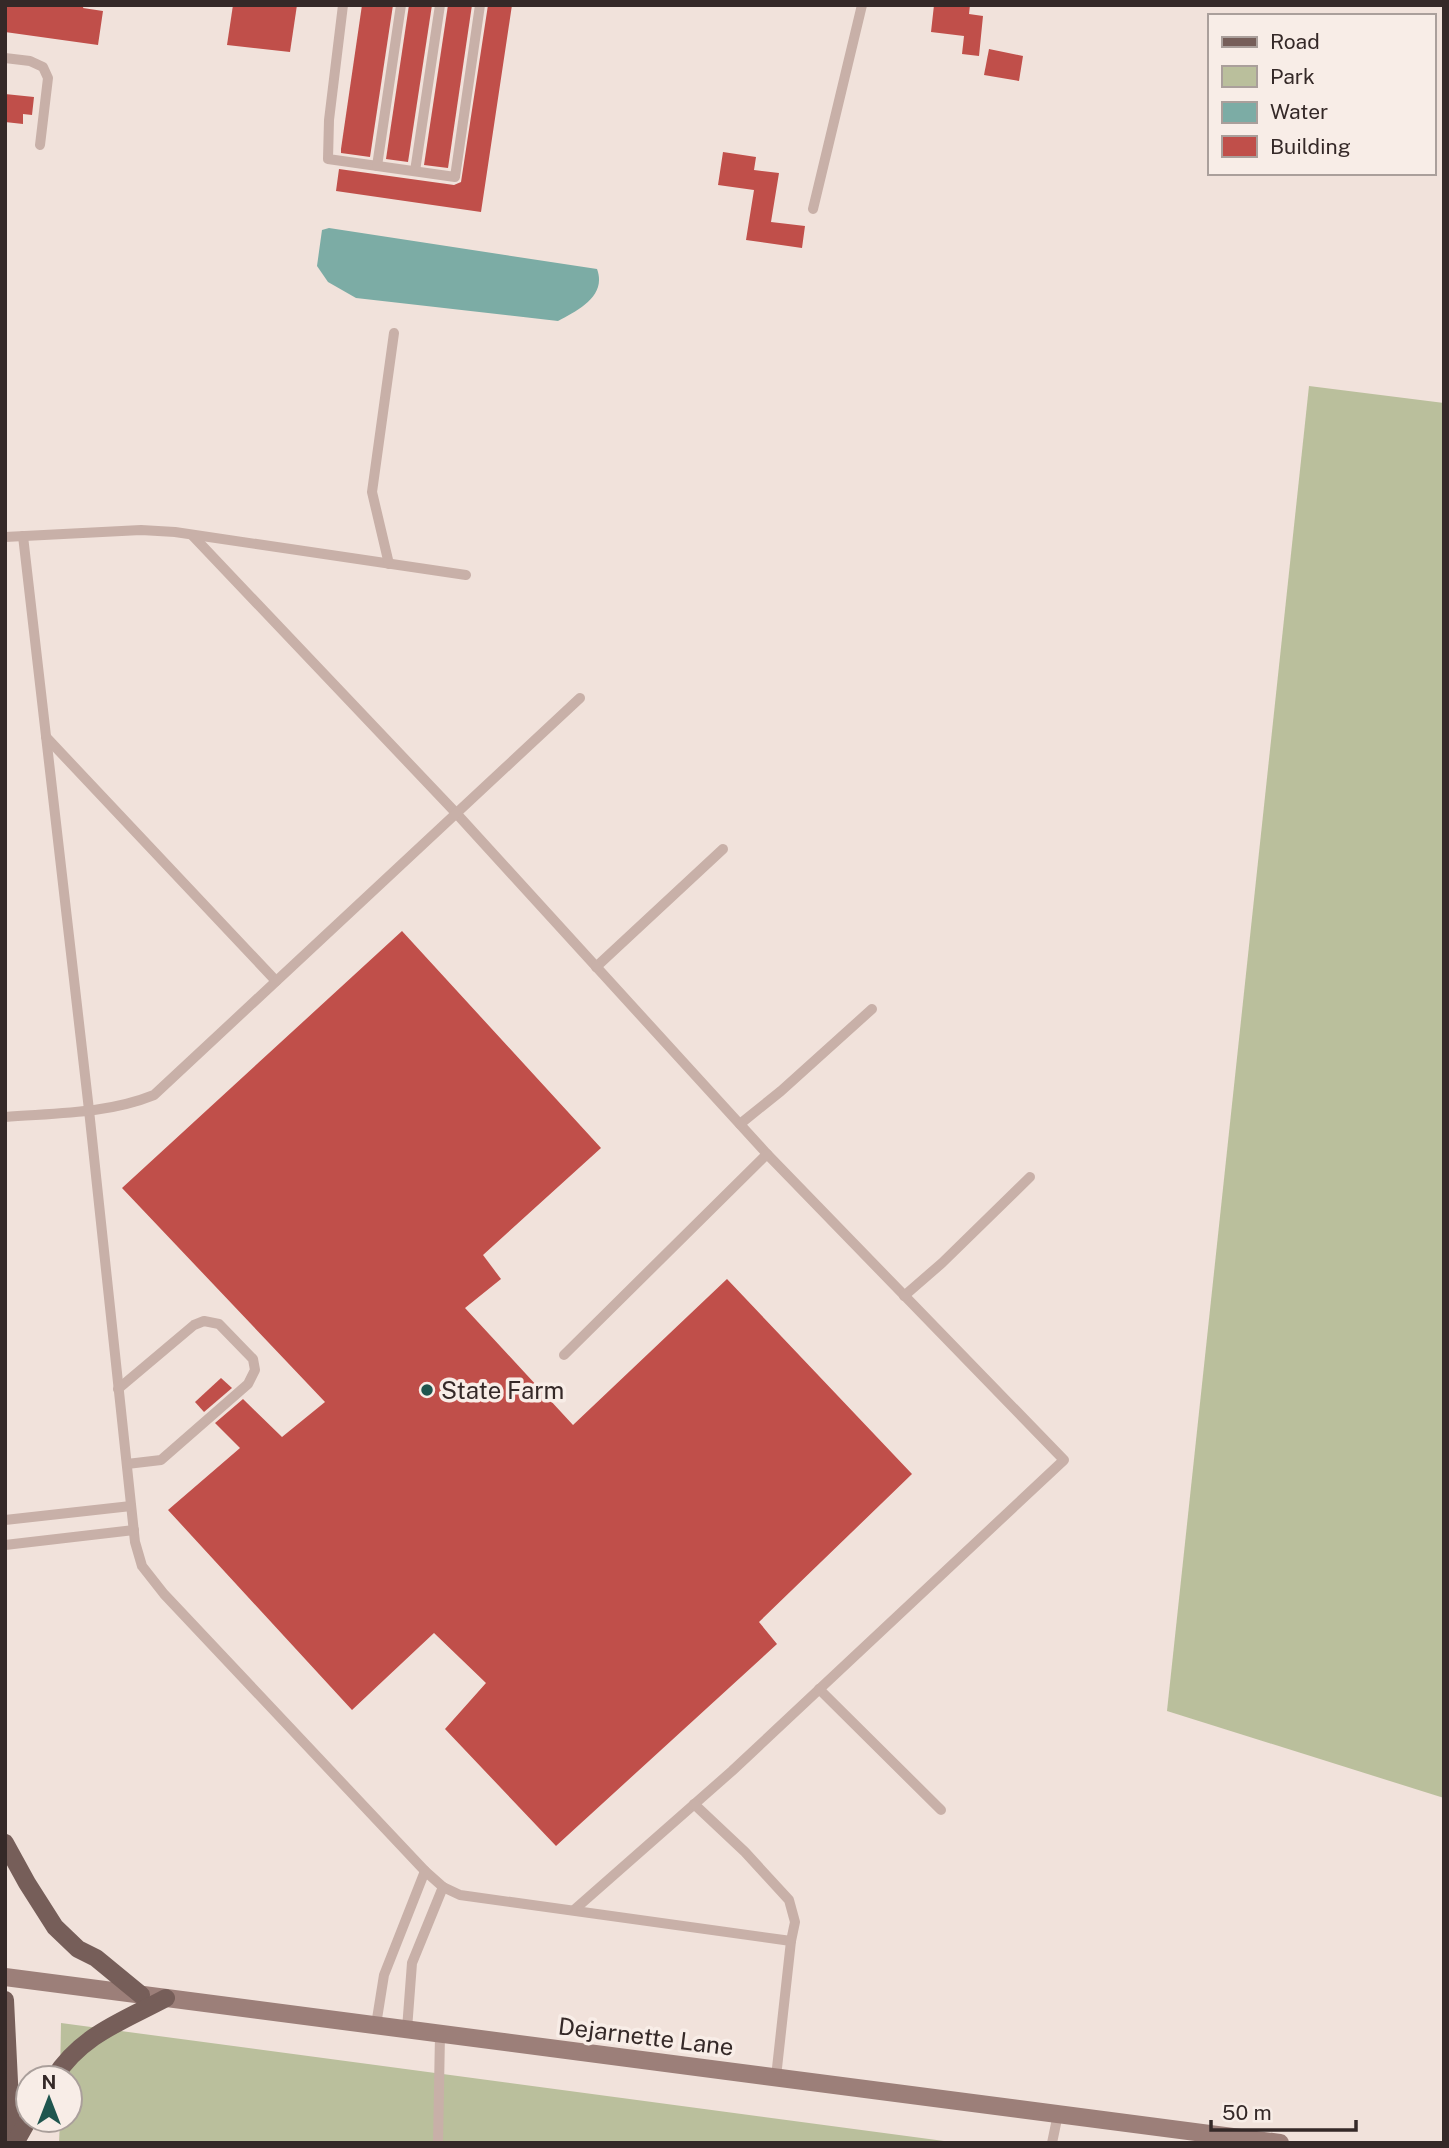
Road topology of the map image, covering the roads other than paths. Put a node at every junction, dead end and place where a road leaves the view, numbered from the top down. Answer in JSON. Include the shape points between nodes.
{"nodes":[{"id":1,"x":343,"y":5,"type":"edge"},
{"id":2,"x":401,"y":5,"type":"edge"},
{"id":3,"x":440,"y":5,"type":"edge"},
{"id":4,"x":480,"y":5,"type":"edge"},
{"id":5,"x":862,"y":5,"type":"edge"},
{"id":6,"x":5,"y":58,"type":"edge"},
{"id":7,"x":40,"y":145,"type":"dead end"},
{"id":8,"x":377,"y":166,"type":"junction"},
{"id":9,"x":415,"y":171,"type":"junction"},
{"id":10,"x":813,"y":209,"type":"dead end"},
{"id":11,"x":394,"y":333,"type":"dead end"},
{"id":12,"x":192,"y":535,"type":"junction"},
{"id":13,"x":23,"y":536,"type":"junction"},
{"id":14,"x":5,"y":537,"type":"edge"},
{"id":15,"x":389,"y":564,"type":"junction"},
{"id":16,"x":466,"y":575,"type":"dead end"},
{"id":17,"x":580,"y":698,"type":"dead end"},
{"id":18,"x":46,"y":737,"type":"junction"},
{"id":19,"x":456,"y":813,"type":"junction"},
{"id":20,"x":723,"y":849,"type":"dead end"},
{"id":21,"x":596,"y":967,"type":"junction"},
{"id":22,"x":276,"y":981,"type":"junction"},
{"id":23,"x":872,"y":1009,"type":"dead end"},
{"id":24,"x":89,"y":1110,"type":"junction"},
{"id":25,"x":5,"y":1117,"type":"edge"},
{"id":26,"x":740,"y":1124,"type":"junction"},
{"id":27,"x":767,"y":1154,"type":"junction"},
{"id":28,"x":1030,"y":1177,"type":"dead end"},
{"id":29,"x":904,"y":1296,"type":"junction"},
{"id":30,"x":564,"y":1355,"type":"dead end"},
{"id":31,"x":118,"y":1389,"type":"junction"},
{"id":32,"x":127,"y":1464,"type":"junction"},
{"id":33,"x":131,"y":1506,"type":"junction"},
{"id":34,"x":5,"y":1520,"type":"edge"},
{"id":35,"x":134,"y":1530,"type":"junction"},
{"id":36,"x":5,"y":1545,"type":"edge"},
{"id":37,"x":820,"y":1689,"type":"junction"},
{"id":38,"x":694,"y":1804,"type":"junction"},
{"id":39,"x":941,"y":1810,"type":"dead end"},
{"id":40,"x":5,"y":1843,"type":"edge"},
{"id":41,"x":425,"y":1871,"type":"junction"},
{"id":42,"x":443,"y":1887,"type":"junction"},
{"id":43,"x":574,"y":1910,"type":"junction"},
{"id":44,"x":791,"y":1941,"type":"junction"},
{"id":45,"x":5,"y":1977,"type":"edge"},
{"id":46,"x":141,"y":1995,"type":"junction"},
{"id":47,"x":166,"y":1998,"type":"junction"},
{"id":48,"x":5,"y":2000,"type":"edge"},
{"id":49,"x":376,"y":2025,"type":"junction"},
{"id":50,"x":407,"y":2029,"type":"junction"},
{"id":51,"x":440,"y":2034,"type":"junction"},
{"id":52,"x":62,"y":2064,"type":"edge"},
{"id":53,"x":776,"y":2077,"type":"junction"},
{"id":54,"x":1058,"y":2114,"type":"junction"},
{"id":55,"x":5,"y":2133,"type":"edge"},
{"id":56,"x":12,"y":2143,"type":"edge"},
{"id":57,"x":438,"y":2143,"type":"edge"},
{"id":58,"x":1052,"y":2143,"type":"edge"},
{"id":59,"x":1280,"y":2143,"type":"edge"}],
"edges":[{"from":1,"to":8,"type":"lane","via":[[328,159]]},
{"from":2,"to":8,"type":"lane"},
{"from":3,"to":9,"type":"lane"},
{"from":4,"to":9,"type":"lane","via":[[455,177]]},
{"from":5,"to":10,"type":"lane"},
{"from":6,"to":7,"type":"lane","via":[[43,67],[48,78]]},
{"from":8,"to":9,"type":"lane"},
{"from":11,"to":15,"type":"lane","via":[[372,492]]},
{"from":12,"to":13,"type":"lane","via":[[141,530]]},
{"from":12,"to":15,"type":"lane"},
{"from":12,"to":19,"type":"lane"},
{"from":13,"to":14,"type":"lane"},
{"from":13,"to":18,"type":"lane"},
{"from":15,"to":16,"type":"lane"},
{"from":17,"to":19,"type":"lane"},
{"from":18,"to":22,"type":"lane"},
{"from":18,"to":24,"type":"lane"},
{"from":19,"to":21,"type":"lane"},
{"from":19,"to":22,"type":"lane"},
{"from":20,"to":21,"type":"lane"},
{"from":21,"to":26,"type":"lane"},
{"from":22,"to":24,"type":"lane","via":[[154,1095],[132,1104]]},
{"from":23,"to":26,"type":"lane"},
{"from":24,"to":25,"type":"lane"},
{"from":24,"to":31,"type":"lane"},
{"from":26,"to":27,"type":"lane"},
{"from":27,"to":29,"type":"lane"},
{"from":27,"to":30,"type":"lane"},
{"from":28,"to":29,"type":"lane"},
{"from":29,"to":37,"type":"lane","via":[[1063,1460]]},
{"from":31,"to":32,"type":"lane"},
{"from":31,"to":32,"type":"lane","via":[[204,1321],[219,1324],[253,1359],[255,1370],[248,1384],[161,1460]]},
{"from":32,"to":33,"type":"lane"},
{"from":33,"to":34,"type":"lane"},
{"from":33,"to":35,"type":"lane"},
{"from":35,"to":36,"type":"lane"},
{"from":35,"to":41,"type":"lane","via":[[142,1566],[164,1594]]},
{"from":37,"to":38,"type":"lane"},
{"from":37,"to":39,"type":"lane"},
{"from":38,"to":43,"type":"lane"},
{"from":38,"to":44,"type":"lane","via":[[789,1900],[795,1922]]},
{"from":40,"to":46,"type":"main road","via":[[55,1927]]},
{"from":41,"to":42,"type":"lane"},
{"from":41,"to":49,"type":"lane","via":[[384,1975]]},
{"from":42,"to":43,"type":"lane","via":[[460,1895]]},
{"from":42,"to":50,"type":"lane","via":[[412,1963]]},
{"from":43,"to":44,"type":"lane"},
{"from":44,"to":53,"type":"lane"},
{"from":45,"to":46,"type":"main road","name":"Dejarnette Lane"},
{"from":46,"to":47,"type":"main road","name":"Dejarnette Lane"},
{"from":47,"to":49,"type":"main road","name":"Dejarnette Lane"},
{"from":47,"to":52,"type":"main road","via":[[93,2035]]},
{"from":48,"to":56,"type":"main road"},
{"from":49,"to":50,"type":"main road","name":"Dejarnette Lane"},
{"from":50,"to":51,"type":"main road","name":"Dejarnette Lane"},
{"from":51,"to":53,"type":"main road","name":"Dejarnette Lane"},
{"from":51,"to":57,"type":"lane"},
{"from":53,"to":54,"type":"main road","name":"Dejarnette Lane"},
{"from":54,"to":58,"type":"lane"},
{"from":54,"to":59,"type":"main road","name":"Dejarnette Lane"},
{"from":55,"to":56,"type":"main road"}]}
